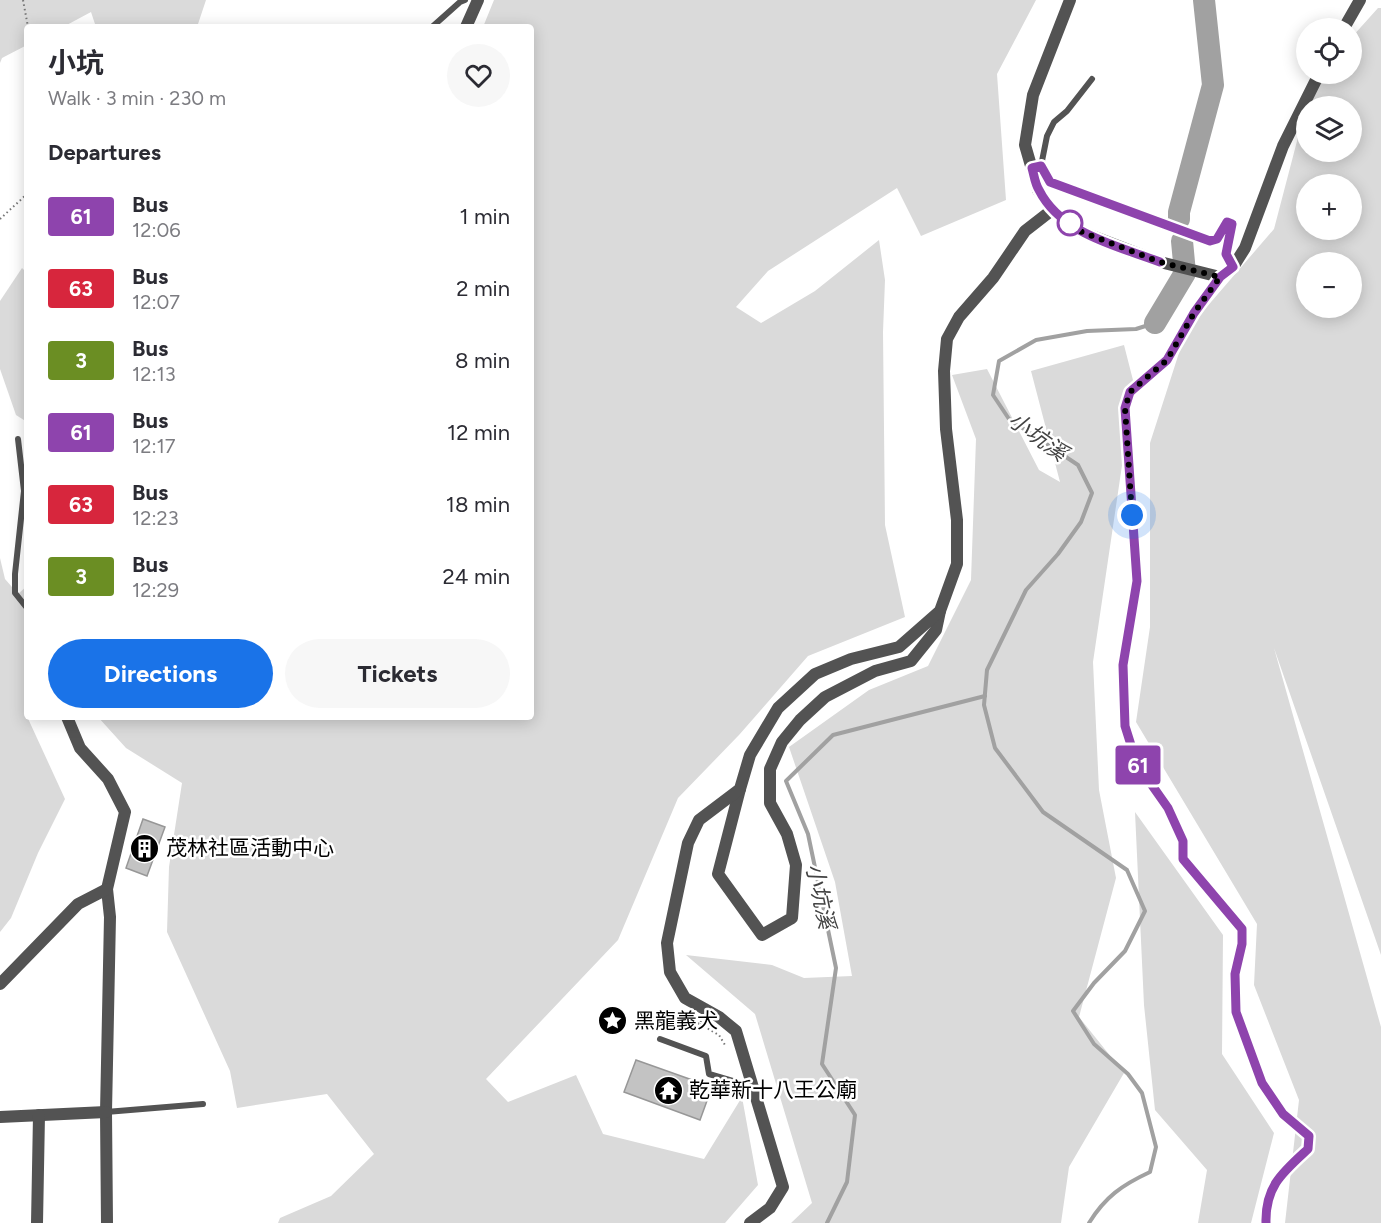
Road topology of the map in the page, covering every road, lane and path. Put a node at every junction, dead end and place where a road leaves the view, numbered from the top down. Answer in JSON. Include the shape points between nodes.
{"nodes":[{"id":1,"x":23,"y":0,"type":"edge"},
{"id":2,"x":465,"y":0,"type":"edge"},
{"id":3,"x":478,"y":0,"type":"edge"},
{"id":4,"x":1070,"y":0,"type":"edge"},
{"id":5,"x":1360,"y":0,"type":"edge"},
{"id":6,"x":1350,"y":18,"type":"edge"},
{"id":7,"x":27,"y":24,"type":"edge"},
{"id":8,"x":435,"y":24,"type":"edge"},
{"id":9,"x":467,"y":24,"type":"edge"},
{"id":10,"x":1092,"y":79,"type":"dead end"},
{"id":11,"x":1314,"y":84,"type":"edge"},
{"id":12,"x":1036,"y":167,"type":"junction"},
{"id":13,"x":24,"y":197,"type":"edge"},
{"id":14,"x":1052,"y":210,"type":"junction"},
{"id":15,"x":0,"y":219,"type":"edge"},
{"id":16,"x":1233,"y":267,"type":"junction"},
{"id":17,"x":1220,"y":277,"type":"junction"},
{"id":18,"x":18,"y":439,"type":"dead end"},
{"id":19,"x":24,"y":491,"type":"edge"},
{"id":20,"x":24,"y":491,"type":"edge"},
{"id":21,"x":24,"y":604,"type":"edge"},
{"id":22,"x":940,"y":611,"type":"junction"},
{"id":23,"x":68,"y":720,"type":"edge"},
{"id":24,"x":740,"y":789,"type":"junction"},
{"id":25,"x":106,"y":889,"type":"junction"},
{"id":26,"x":0,"y":984,"type":"edge"},
{"id":27,"x":704,"y":1010,"type":"junction"},
{"id":28,"x":700,"y":1024,"type":"junction"},
{"id":29,"x":657,"y":1037,"type":"joint"},
{"id":30,"x":725,"y":1045,"type":"dead end"},
{"id":31,"x":754,"y":1088,"type":"junction"},
{"id":32,"x":203,"y":1104,"type":"dead end"},
{"id":33,"x":106,"y":1112,"type":"junction"},
{"id":34,"x":39,"y":1115,"type":"junction"},
{"id":35,"x":0,"y":1117,"type":"edge"},
{"id":36,"x":37,"y":1223,"type":"edge"},
{"id":37,"x":107,"y":1223,"type":"edge"},
{"id":38,"x":750,"y":1223,"type":"edge"},
{"id":39,"x":1266,"y":1223,"type":"edge"}],
"edges":[{"from":1,"to":7,"type":"path"},
{"from":2,"to":8,"type":"lane"},
{"from":3,"to":9,"type":"street"},
{"from":4,"to":12,"type":"street","via":[[1033,95],[1025,145]]},
{"from":5,"to":6,"type":"street"},
{"from":10,"to":12,"type":"lane","via":[[1054,122]]},
{"from":11,"to":16,"type":"street","via":[[1283,146],[1245,248]]},
{"from":12,"to":14,"type":"street","via":[[1038,190]]},
{"from":12,"to":16,"type":"lane","via":[[1050,182],[1210,241],[1217,239],[1227,222],[1232,224],[1226,254]]},
{"from":13,"to":15,"type":"path"},
{"from":14,"to":17,"type":"street","via":[[1082,232],[1160,262]]},
{"from":14,"to":22,"type":"street","via":[[1025,231],[993,278],[959,317],[947,339],[946,417],[957,519],[957,564]]},
{"from":16,"to":17,"type":"street"},
{"from":17,"to":39,"type":"lane","via":[[1167,360],[1130,392],[1125,408],[1137,581],[1123,665],[1125,726],[1137,764],[1168,808],[1183,841],[1183,859],[1242,929],[1235,974],[1236,1012],[1262,1083],[1283,1114],[1309,1136],[1308,1149],[1283,1172],[1269,1192]]},
{"from":18,"to":20,"type":"lane"},
{"from":19,"to":21,"type":"lane","via":[[15,593]]},
{"from":22,"to":24,"type":"street","via":[[899,647],[851,659],[815,674],[778,708],[750,755]]},
{"from":22,"to":24,"type":"street","via":[[936,630],[911,661],[875,671],[825,697],[782,742],[770,769],[770,802],[787,834],[796,865],[792,918],[762,935],[718,874]]},
{"from":23,"to":25,"type":"street","via":[[80,748],[108,779],[125,812]]},
{"from":24,"to":27,"type":"street","via":[[699,820],[688,843],[667,942],[670,972],[685,998]]},
{"from":25,"to":26,"type":"street","via":[[78,904]]},
{"from":25,"to":33,"type":"street","via":[[110,917]]},
{"from":27,"to":28,"type":"path"},
{"from":27,"to":31,"type":"street","via":[[736,1031]]},
{"from":28,"to":29,"type":"path","via":[[670,1014],[661,1017]]},
{"from":28,"to":30,"type":"path","via":[[719,1035]]},
{"from":29,"to":31,"type":"lane","via":[[706,1056],[709,1074]]},
{"from":31,"to":38,"type":"street","via":[[783,1187],[770,1208]]},
{"from":32,"to":33,"type":"lane"},
{"from":33,"to":34,"type":"street"},
{"from":33,"to":37,"type":"street"},
{"from":34,"to":35,"type":"street"},
{"from":34,"to":36,"type":"street"}]}
